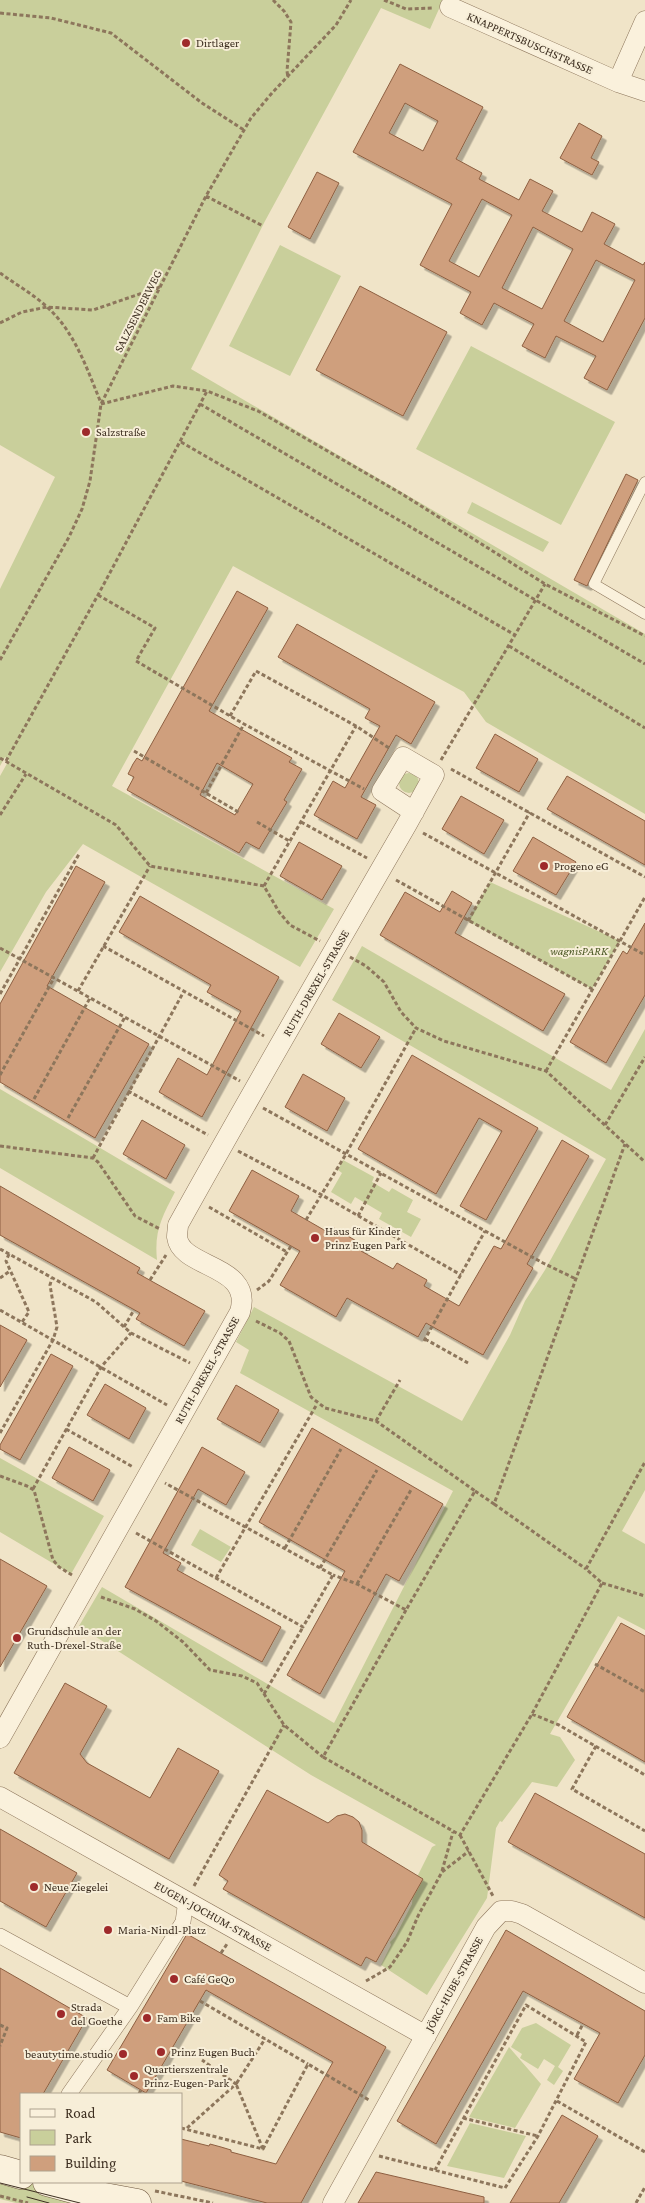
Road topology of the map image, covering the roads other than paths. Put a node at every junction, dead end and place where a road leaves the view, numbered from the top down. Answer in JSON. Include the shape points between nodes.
{"nodes":[{"id":1,"x":450,"y":7,"type":"road end"},
{"id":2,"x":645,"y":21,"type":"edge"},
{"id":3,"x":618,"y":82,"type":"junction"},
{"id":4,"x":645,"y":91,"type":"edge"},
{"id":5,"x":645,"y":482,"type":"edge"},
{"id":6,"x":645,"y":614,"type":"edge"},
{"id":7,"x":411,"y":818,"type":"junction"},
{"id":8,"x":0,"y":1738,"type":"edge"},
{"id":9,"x":0,"y":1797,"type":"edge"},
{"id":10,"x":186,"y":1900,"type":"junction"},
{"id":11,"x":0,"y":1936,"type":"edge"},
{"id":12,"x":645,"y":1983,"type":"edge"},
{"id":13,"x":130,"y":2007,"type":"junction"},
{"id":14,"x":426,"y":2036,"type":"junction"},
{"id":15,"x":70,"y":2093,"type":"edge"},
{"id":16,"x":0,"y":2169,"type":"edge"},
{"id":17,"x":20,"y":2175,"type":"edge"},
{"id":18,"x":51,"y":2183,"type":"edge"},
{"id":19,"x":141,"y":2196,"type":"edge"},
{"id":20,"x":333,"y":2203,"type":"edge"}],
"edges":[{"from":1,"to":3,"type":"street","name":"KNAPPERTSBUSCHSTRASSE"},
{"from":2,"to":3,"type":"street"},
{"from":3,"to":4,"type":"street","name":"KNAPPERTSBUSCHSTRASSE"},
{"from":5,"to":6,"type":"lane","via":[[594,584]]},
{"from":7,"to":7,"type":"street","name":"RUTH-DREXEL-STRASSE","via":[[437,769],[403,757],[382,791]]},
{"from":7,"to":8,"type":"street","name":"RUTH-DREXEL-STRASSE","via":[[178,1225],[177,1238],[183,1249],[232,1279],[240,1289],[241,1306]]},
{"from":9,"to":10,"type":"street","name":"EUGEN-JOCHUM-STRASSE"},
{"from":10,"to":13,"type":"street","via":[[183,1922]]},
{"from":10,"to":14,"type":"street","name":"EUGEN-JOCHUM-STRASSE"},
{"from":11,"to":13,"type":"street"},
{"from":12,"to":14,"type":"street","name":"JÖRG-HUBE-STRASSE","via":[[522,1914],[501,1911],[486,1927]]},
{"from":13,"to":15,"type":"street"},
{"from":14,"to":20,"type":"street","name":"JÖRG-HUBE-STRASSE"},
{"from":16,"to":17,"type":"main road"},
{"from":18,"to":19,"type":"main road","via":[[99,2196]]}]}
